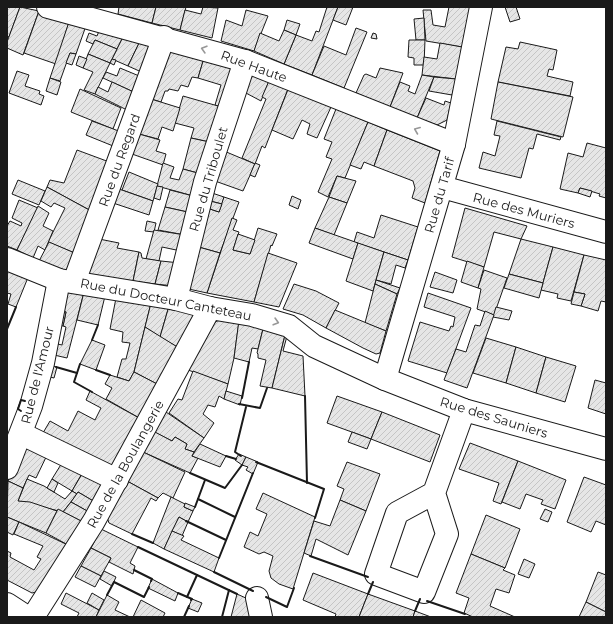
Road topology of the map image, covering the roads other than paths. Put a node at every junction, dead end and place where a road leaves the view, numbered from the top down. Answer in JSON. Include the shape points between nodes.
{"nodes":[{"id":1,"x":48,"y":7,"type":"edge"},
{"id":2,"x":481,"y":7,"type":"edge"},
{"id":3,"x":77,"y":11,"type":"edge"},
{"id":4,"x":164,"y":38,"type":"junction"},
{"id":5,"x":245,"y":61,"type":"junction"},
{"id":6,"x":454,"y":144,"type":"junction"},
{"id":7,"x":442,"y":187,"type":"junction"},
{"id":8,"x":606,"y":232,"type":"edge"},
{"id":9,"x":7,"y":259,"type":"edge"},
{"id":10,"x":66,"y":281,"type":"junction"},
{"id":11,"x":176,"y":299,"type":"junction"},
{"id":12,"x":210,"y":308,"type":"junction"},
{"id":13,"x":385,"y":379,"type":"junction"},
{"id":14,"x":464,"y":410,"type":"junction"},
{"id":15,"x":22,"y":434,"type":"junction"},
{"id":16,"x":606,"y":449,"type":"edge"},
{"id":17,"x":7,"y":468,"type":"edge"},
{"id":18,"x":116,"y":480,"type":"junction"},
{"id":19,"x":434,"y":493,"type":"dead end"},
{"id":20,"x":23,"y":612,"type":"edge"}],
"edges":[{"from":1,"to":3,"type":"street","name":"Rue Haute"},
{"from":2,"to":6,"type":"street","name":"Rue du Tarif"},
{"from":3,"to":4,"type":"street","name":"Rue Haute"},
{"from":5,"to":4,"type":"street","name":"Rue Haute","one_way":true},
{"from":4,"to":10,"type":"street","name":"Rue du Regard"},
{"from":6,"to":5,"type":"street","name":"Rue Haute","one_way":true},
{"from":5,"to":11,"type":"street","name":"Rue du Triboulet","via":[[205,182]]},
{"from":6,"to":7,"type":"street","name":"Rue du Tarif"},
{"from":7,"to":8,"type":"street","name":"Rue des Muriers"},
{"from":7,"to":13,"type":"street","name":"Rue du Tarif"},
{"from":9,"to":10,"type":"street","name":"Rue du Docteur Canteteau"},
{"from":10,"to":11,"type":"street","name":"Rue du Docteur Canteteau"},
{"from":10,"to":15,"type":"street","name":"Rue de l'Amour"},
{"from":11,"to":12,"type":"street","name":"Rue du Docteur Canteteau"},
{"from":12,"to":13,"type":"street","name":"Rue du Docteur Canteteau","one_way":true,"via":[[252,315],[289,326],[314,346]]},
{"from":12,"to":18,"type":"street","name":"Rue de la Boulangerie"},
{"from":13,"to":14,"type":"street","name":"Rue des Sauniers"},
{"from":14,"to":16,"type":"street","name":"Rue des Sauniers"},
{"from":14,"to":19,"type":"street"},
{"from":15,"to":17,"type":"street","name":"Rue de l'Amour"},
{"from":15,"to":18,"type":"street"},
{"from":18,"to":20,"type":"street","name":"Rue de la Boulangerie","via":[[94,521]]}]}
